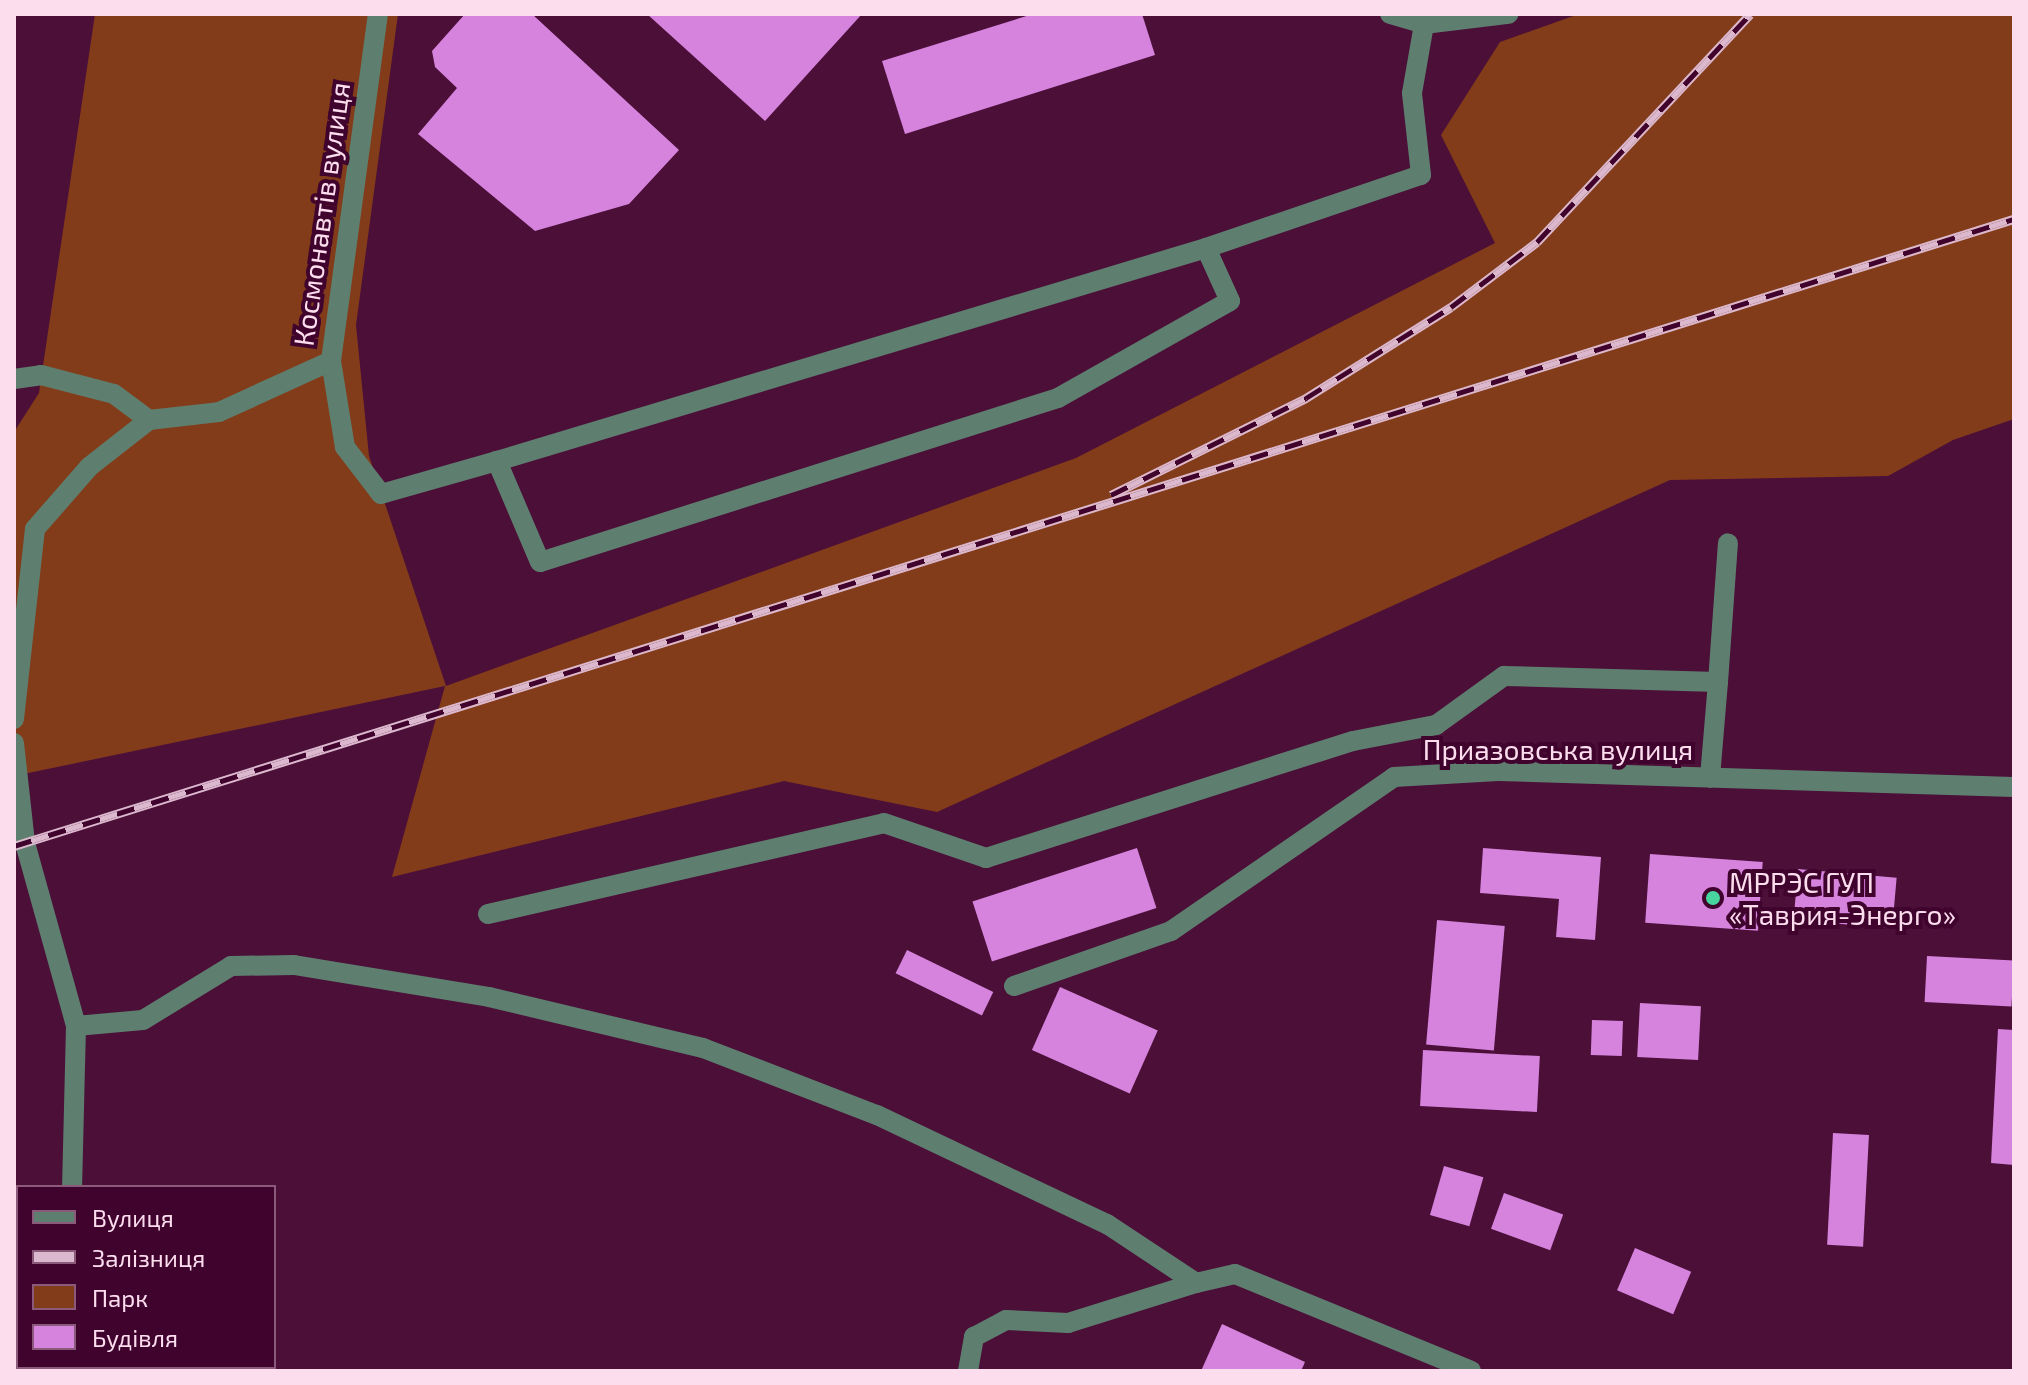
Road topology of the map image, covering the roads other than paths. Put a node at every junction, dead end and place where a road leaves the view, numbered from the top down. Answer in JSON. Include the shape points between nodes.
{"nodes":[{"id":1,"x":378,"y":14,"type":"edge"},
{"id":2,"x":1390,"y":14,"type":"edge"},
{"id":3,"x":1508,"y":14,"type":"edge"},
{"id":4,"x":1424,"y":24,"type":"junction"},
{"id":5,"x":1206,"y":248,"type":"junction"},
{"id":6,"x":331,"y":361,"type":"junction"},
{"id":7,"x":14,"y":379,"type":"edge"},
{"id":8,"x":149,"y":420,"type":"junction"},
{"id":9,"x":497,"y":461,"type":"junction"},
{"id":10,"x":35,"y":529,"type":"junction"},
{"id":11,"x":1728,"y":543,"type":"dead end"},
{"id":12,"x":14,"y":556,"type":"edge"},
{"id":13,"x":1718,"y":682,"type":"junction"},
{"id":14,"x":14,"y":719,"type":"edge"},
{"id":15,"x":14,"y":743,"type":"edge"},
{"id":16,"x":1710,"y":778,"type":"junction"},
{"id":17,"x":2014,"y":787,"type":"edge"},
{"id":18,"x":488,"y":914,"type":"dead end"},
{"id":19,"x":1014,"y":986,"type":"dead end"},
{"id":20,"x":76,"y":1026,"type":"junction"},
{"id":21,"x":72,"y":1185,"type":"edge"},
{"id":22,"x":1196,"y":1283,"type":"junction"},
{"id":23,"x":968,"y":1371,"type":"edge"},
{"id":24,"x":1471,"y":1371,"type":"edge"}],
"edges":[{"from":1,"to":6,"type":"street","name":"Космонавтів вулиця"},
{"from":2,"to":4,"type":"street"},
{"from":3,"to":4,"type":"street"},
{"from":4,"to":5,"type":"street","via":[[1412,93],[1421,175]]},
{"from":5,"to":9,"type":"street"},
{"from":5,"to":9,"type":"street","via":[[1230,301],[1058,398],[540,562]]},
{"from":6,"to":8,"type":"street","name":"Космонавтів вулиця","via":[[219,412]]},
{"from":6,"to":9,"type":"street","via":[[345,447],[381,494]]},
{"from":7,"to":8,"type":"street","via":[[41,375],[114,394]]},
{"from":8,"to":10,"type":"street","via":[[89,467]]},
{"from":10,"to":12,"type":"street"},
{"from":10,"to":14,"type":"street"},
{"from":11,"to":13,"type":"street"},
{"from":13,"to":16,"type":"street"},
{"from":13,"to":18,"type":"street","via":[[1504,676],[1436,725],[1353,741],[986,858],[884,823]]},
{"from":15,"to":20,"type":"street","via":[[25,843]]},
{"from":16,"to":17,"type":"street","name":"Приазовська вулиця"},
{"from":16,"to":19,"type":"street","name":"Приазовська вулиця","via":[[1498,771],[1394,777],[1171,931]]},
{"from":20,"to":21,"type":"street"},
{"from":20,"to":22,"type":"street","via":[[143,1020],[231,966],[294,965],[489,997],[703,1048],[877,1115],[1107,1224]]},
{"from":22,"to":23,"type":"street","via":[[1068,1323],[1006,1320],[974,1337]]},
{"from":22,"to":24,"type":"street","via":[[1235,1274]]}]}
